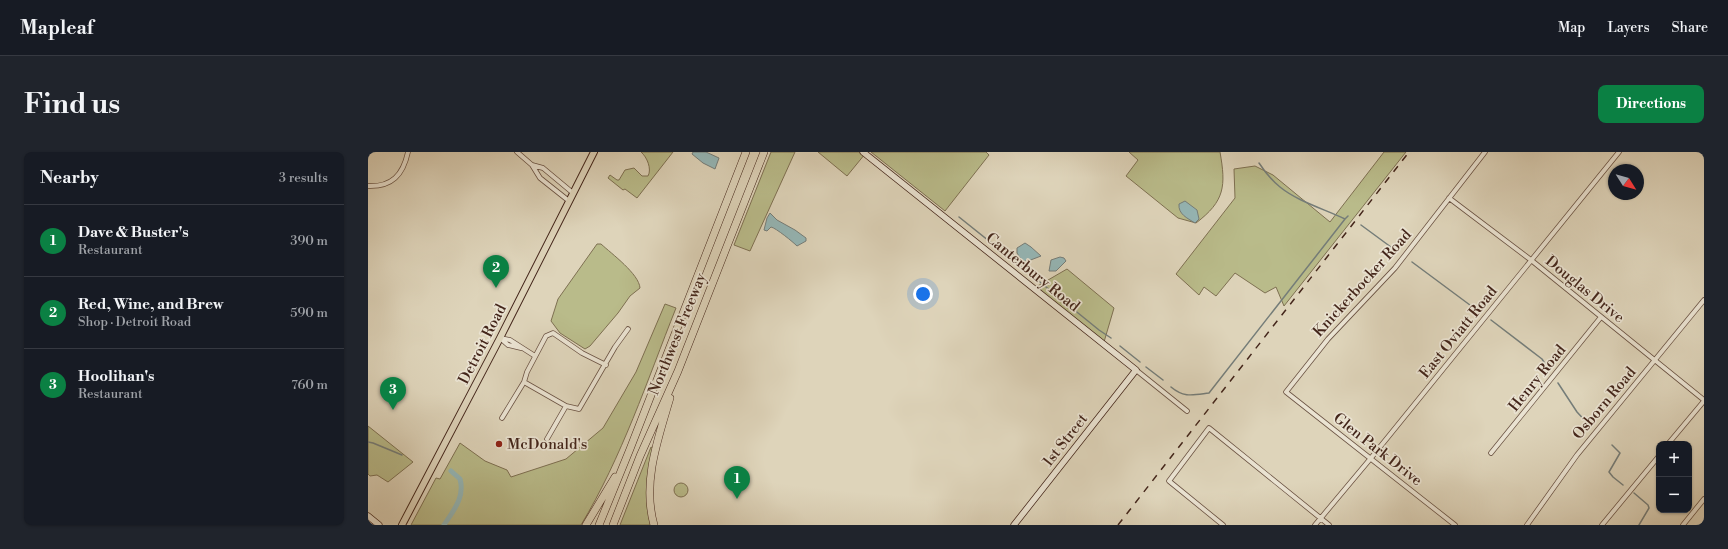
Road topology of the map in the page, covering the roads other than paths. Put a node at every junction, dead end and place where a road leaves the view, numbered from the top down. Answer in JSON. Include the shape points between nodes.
{"nodes":[{"id":1,"x":408,"y":152,"type":"edge"},
{"id":2,"x":517,"y":152,"type":"edge"},
{"id":3,"x":594,"y":152,"type":"edge"},
{"id":4,"x":746,"y":152,"type":"edge"},
{"id":5,"x":764,"y":152,"type":"edge"},
{"id":6,"x":863,"y":152,"type":"edge"},
{"id":7,"x":1485,"y":152,"type":"edge"},
{"id":8,"x":1619,"y":152,"type":"edge"},
{"id":9,"x":532,"y":165,"type":"junction"},
{"id":10,"x":368,"y":186,"type":"edge"},
{"id":11,"x":573,"y":193,"type":"junction"},
{"id":12,"x":1450,"y":198,"type":"junction"},
{"id":13,"x":569,"y":201,"type":"junction"},
{"id":14,"x":1531,"y":260,"type":"junction"},
{"id":15,"x":1704,"y":300,"type":"edge"},
{"id":16,"x":1601,"y":317,"type":"junction"},
{"id":17,"x":628,"y":329,"type":"dead end"},
{"id":18,"x":500,"y":338,"type":"junction"},
{"id":19,"x":535,"y":356,"type":"junction"},
{"id":20,"x":1655,"y":360,"type":"junction"},
{"id":21,"x":606,"y":365,"type":"junction"},
{"id":22,"x":1136,"y":370,"type":"junction"},
{"id":23,"x":678,"y":371,"type":"junction"},
{"id":24,"x":524,"y":382,"type":"junction"},
{"id":25,"x":1286,"y":392,"type":"joint"},
{"id":26,"x":1704,"y":400,"type":"edge"},
{"id":27,"x":566,"y":406,"type":"junction"},
{"id":28,"x":1187,"y":411,"type":"dead end"},
{"id":29,"x":502,"y":418,"type":"dead end"},
{"id":30,"x":547,"y":439,"type":"dead end"},
{"id":31,"x":1670,"y":441,"type":"edge"},
{"id":32,"x":630,"y":449,"type":"junction"},
{"id":33,"x":1491,"y":453,"type":"dead end"},
{"id":34,"x":1371,"y":458,"type":"junction"},
{"id":35,"x":1656,"y":460,"type":"edge"},
{"id":36,"x":1704,"y":499,"type":"edge"},
{"id":37,"x":368,"y":516,"type":"edge"},
{"id":38,"x":1320,"y":518,"type":"junction"},
{"id":39,"x":379,"y":525,"type":"edge"},
{"id":40,"x":402,"y":525,"type":"edge"},
{"id":41,"x":586,"y":525,"type":"edge"},
{"id":42,"x":599,"y":525,"type":"edge"},
{"id":43,"x":613,"y":525,"type":"edge"},
{"id":44,"x":654,"y":525,"type":"edge"},
{"id":45,"x":1014,"y":525,"type":"edge"},
{"id":46,"x":1223,"y":525,"type":"edge"},
{"id":47,"x":1315,"y":525,"type":"edge"},
{"id":48,"x":1329,"y":525,"type":"edge"},
{"id":49,"x":1455,"y":525,"type":"edge"},
{"id":50,"x":1527,"y":525,"type":"edge"},
{"id":51,"x":1602,"y":525,"type":"edge"},
{"id":52,"x":1684,"y":525,"type":"edge"}],
"edges":[{"from":1,"to":10,"type":"street","via":[[401,172],[391,182]]},
{"from":2,"to":9,"type":"street"},
{"from":3,"to":11,"type":"main road","name":"Detroit Road"},
{"from":4,"to":32,"type":"highway","name":"Northwest Freeway"},
{"from":5,"to":23,"type":"highway","name":"Northwest Freeway"},
{"from":6,"to":22,"type":"street","name":"Canterbury Road"},
{"from":7,"to":12,"type":"street","name":"Knickerbocker Road"},
{"from":8,"to":14,"type":"street","name":"East Oviatt Road"},
{"from":9,"to":11,"type":"street","via":[[543,168]]},
{"from":9,"to":13,"type":"street","via":[[540,178]]},
{"from":11,"to":13,"type":"main road","name":"Detroit Road"},
{"from":12,"to":14,"type":"street","name":"Douglas Drive"},
{"from":12,"to":25,"type":"street","name":"Knickerbocker Road","via":[[1395,268],[1328,339]]},
{"from":13,"to":18,"type":"main road","name":"Detroit Road"},
{"from":14,"to":16,"type":"street","name":"Douglas Drive"},
{"from":14,"to":34,"type":"street","name":"East Oviatt Road"},
{"from":15,"to":20,"type":"street","name":"Osborn Road"},
{"from":16,"to":20,"type":"street","name":"Douglas Drive"},
{"from":16,"to":33,"type":"street","name":"Henry Road"},
{"from":17,"to":21,"type":"street"},
{"from":18,"to":19,"type":"street","via":[[510,340]]},
{"from":18,"to":40,"type":"main road","name":"Detroit Road"},
{"from":19,"to":21,"type":"street","via":[[546,336],[553,333],[582,353]]},
{"from":19,"to":24,"type":"street","via":[[526,372]]},
{"from":20,"to":26,"type":"street","name":"Douglas Drive"},
{"from":20,"to":50,"type":"street","name":"Osborn Road","via":[[1577,455]]},
{"from":21,"to":27,"type":"street","via":[[579,409]]},
{"from":22,"to":28,"type":"street","name":"Canterbury Road"},
{"from":22,"to":45,"type":"street","name":"1st Street"},
{"from":23,"to":43,"type":"highway","name":"Northwest Freeway"},
{"from":23,"to":44,"type":"highway","via":[[653,456],[650,481]]},
{"from":24,"to":27,"type":"street"},
{"from":24,"to":29,"type":"street"},
{"from":25,"to":34,"type":"street","name":"Glen Park Drive"},
{"from":26,"to":31,"type":"street"},
{"from":27,"to":30,"type":"street"},
{"from":32,"to":41,"type":"highway"},
{"from":32,"to":42,"type":"highway","name":"Northwest Freeway"},
{"from":34,"to":38,"type":"street","name":"East Oviatt Road"},
{"from":34,"to":49,"type":"street","name":"Glen Park Drive"},
{"from":35,"to":51,"type":"street"},
{"from":36,"to":52,"type":"street"},
{"from":37,"to":39,"type":"street"},
{"from":38,"to":46,"type":"street","via":[[1209,428],[1169,481]]},
{"from":38,"to":47,"type":"street","name":"East Oviatt Road"},
{"from":38,"to":48,"type":"street"}]}
